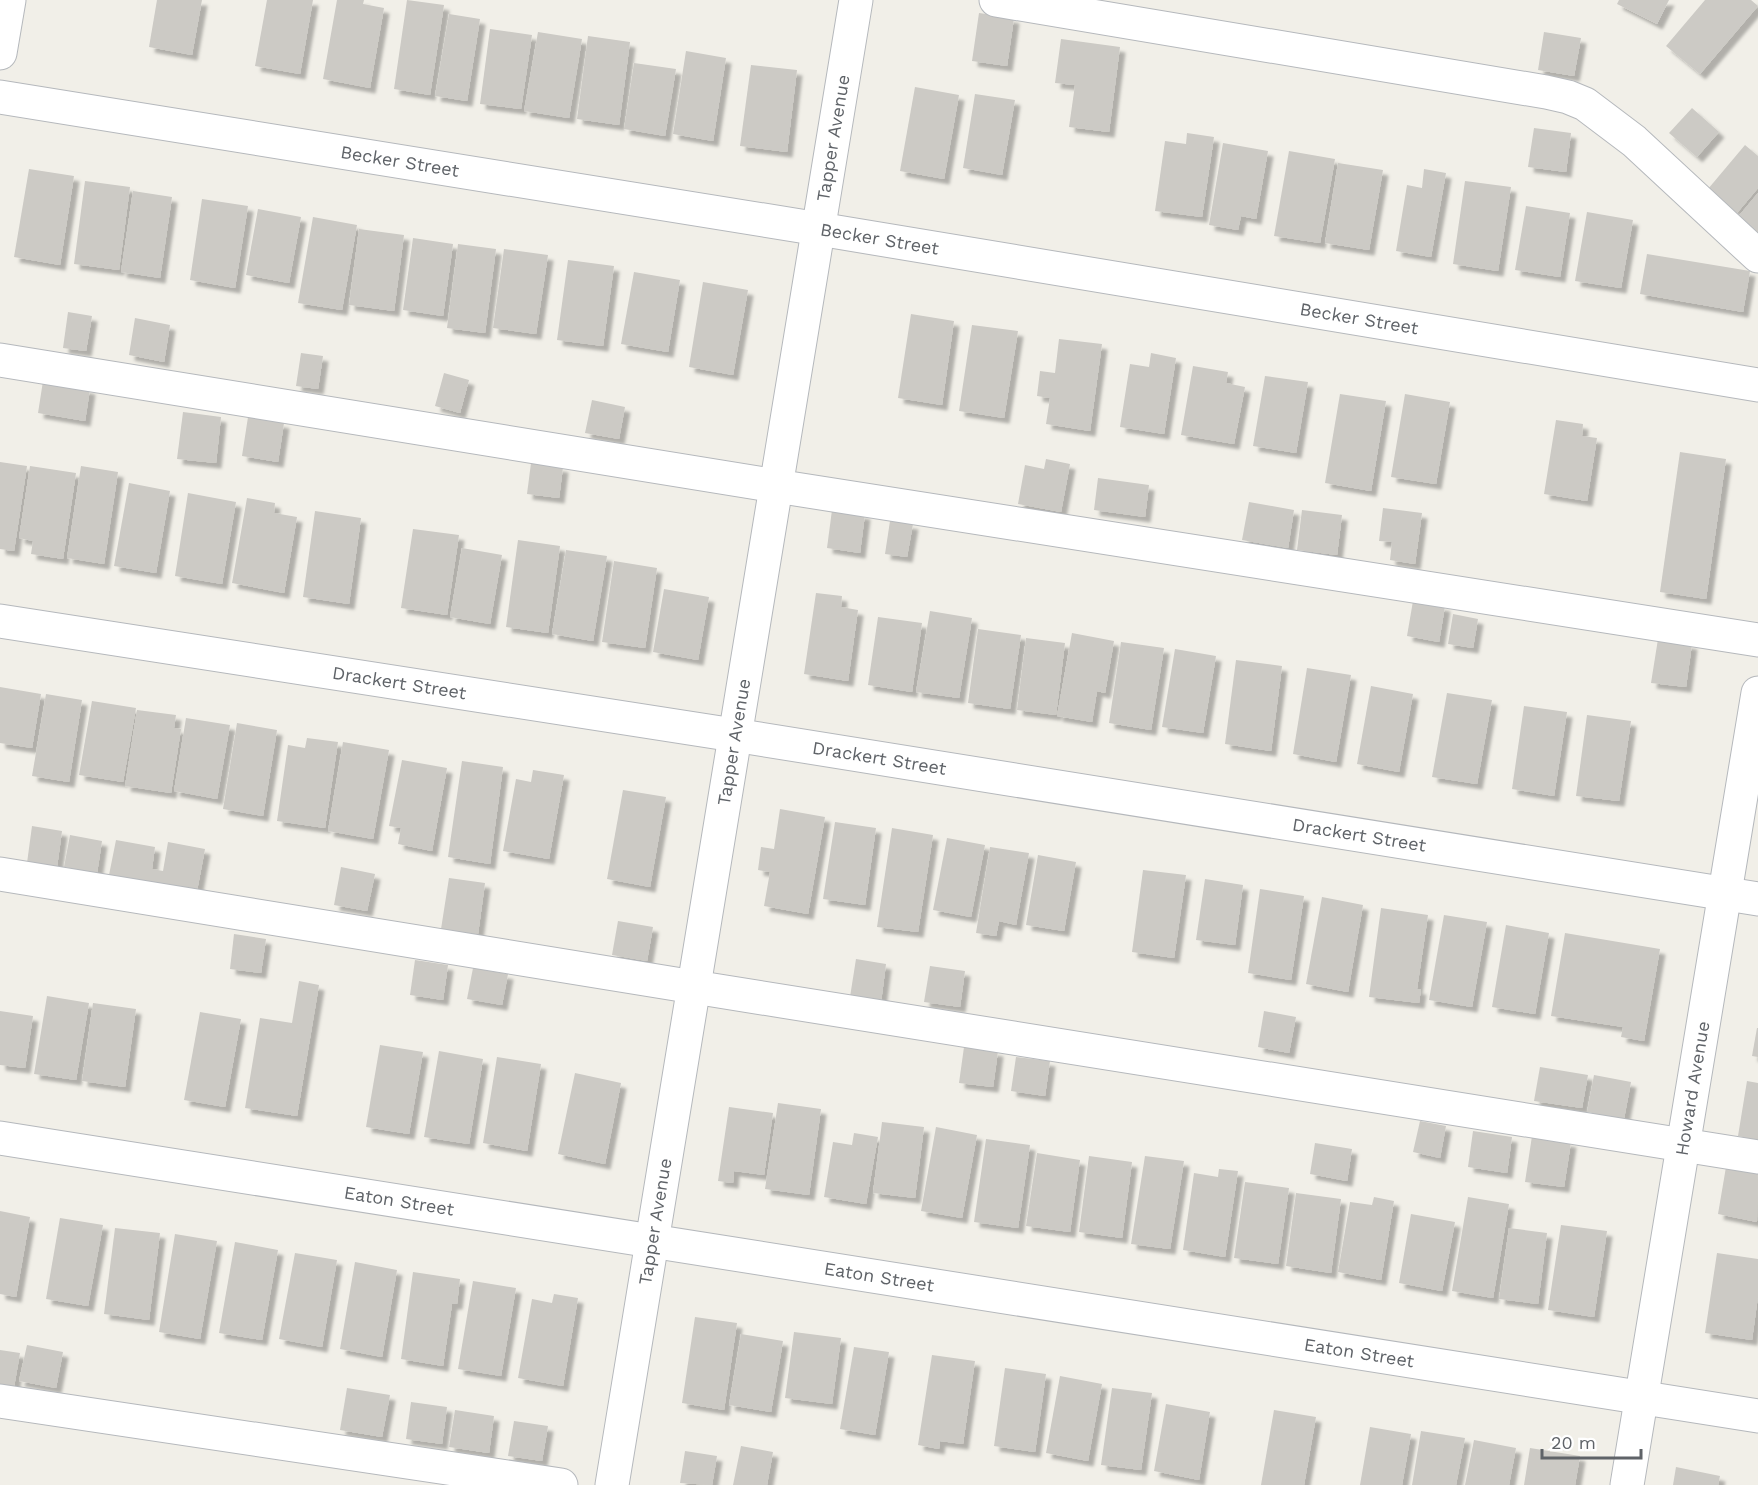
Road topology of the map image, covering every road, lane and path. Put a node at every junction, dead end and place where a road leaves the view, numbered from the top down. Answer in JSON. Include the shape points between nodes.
{"nodes":[{"id":1,"x":9,"y":0,"type":"edge"},
{"id":2,"x":856,"y":0,"type":"edge"},
{"id":3,"x":996,"y":0,"type":"edge"},
{"id":4,"x":0,"y":53,"type":"edge"},
{"id":5,"x":0,"y":97,"type":"edge"},
{"id":6,"x":819,"y":229,"type":"junction"},
{"id":7,"x":1758,"y":256,"type":"edge"},
{"id":8,"x":0,"y":360,"type":"edge"},
{"id":9,"x":1758,"y":385,"type":"edge"},
{"id":10,"x":776,"y":486,"type":"junction"},
{"id":11,"x":0,"y":621,"type":"edge"},
{"id":12,"x":1758,"y":640,"type":"edge"},
{"id":13,"x":1758,"y":693,"type":"edge"},
{"id":14,"x":734,"y":735,"type":"junction"},
{"id":15,"x":0,"y":874,"type":"edge"},
{"id":16,"x":1724,"y":893,"type":"junction"},
{"id":17,"x":1758,"y":898,"type":"edge"},
{"id":18,"x":694,"y":987,"type":"junction"},
{"id":19,"x":0,"y":1138,"type":"edge"},
{"id":20,"x":1683,"y":1145,"type":"junction"},
{"id":21,"x":1758,"y":1157,"type":"edge"},
{"id":22,"x":652,"y":1241,"type":"junction"},
{"id":23,"x":1642,"y":1397,"type":"junction"},
{"id":24,"x":0,"y":1401,"type":"edge"},
{"id":25,"x":1758,"y":1416,"type":"edge"},
{"id":26,"x":561,"y":1485,"type":"edge"},
{"id":27,"x":612,"y":1485,"type":"edge"},
{"id":28,"x":1627,"y":1485,"type":"edge"}],
"edges":[{"from":1,"to":4,"type":"street"},
{"from":2,"to":6,"type":"street","name":"Tapper Avenue"},
{"from":3,"to":7,"type":"street","via":[[1568,97],[1634,141]]},
{"from":5,"to":6,"type":"street","name":"Becker Street"},
{"from":6,"to":9,"type":"street","name":"Becker Street"},
{"from":6,"to":10,"type":"street","name":"Tapper Avenue"},
{"from":8,"to":10,"type":"street"},
{"from":10,"to":12,"type":"street"},
{"from":10,"to":14,"type":"street","name":"Tapper Avenue"},
{"from":11,"to":14,"type":"street","name":"Drackert Street"},
{"from":13,"to":16,"type":"street","name":"Howard Avenue"},
{"from":14,"to":16,"type":"street","name":"Drackert Street"},
{"from":14,"to":18,"type":"street","name":"Tapper Avenue"},
{"from":15,"to":18,"type":"street"},
{"from":16,"to":17,"type":"street","name":"Drackert Street"},
{"from":16,"to":20,"type":"street","name":"Howard Avenue"},
{"from":18,"to":20,"type":"street"},
{"from":18,"to":22,"type":"street","name":"Tapper Avenue"},
{"from":19,"to":22,"type":"street","name":"Eaton Street"},
{"from":20,"to":21,"type":"street"},
{"from":20,"to":23,"type":"street","name":"Howard Avenue"},
{"from":22,"to":23,"type":"street","name":"Eaton Street"},
{"from":22,"to":27,"type":"street","name":"Tapper Avenue"},
{"from":23,"to":25,"type":"street","name":"Eaton Street"},
{"from":23,"to":28,"type":"street","name":"Howard Avenue"},
{"from":24,"to":26,"type":"street"}]}
